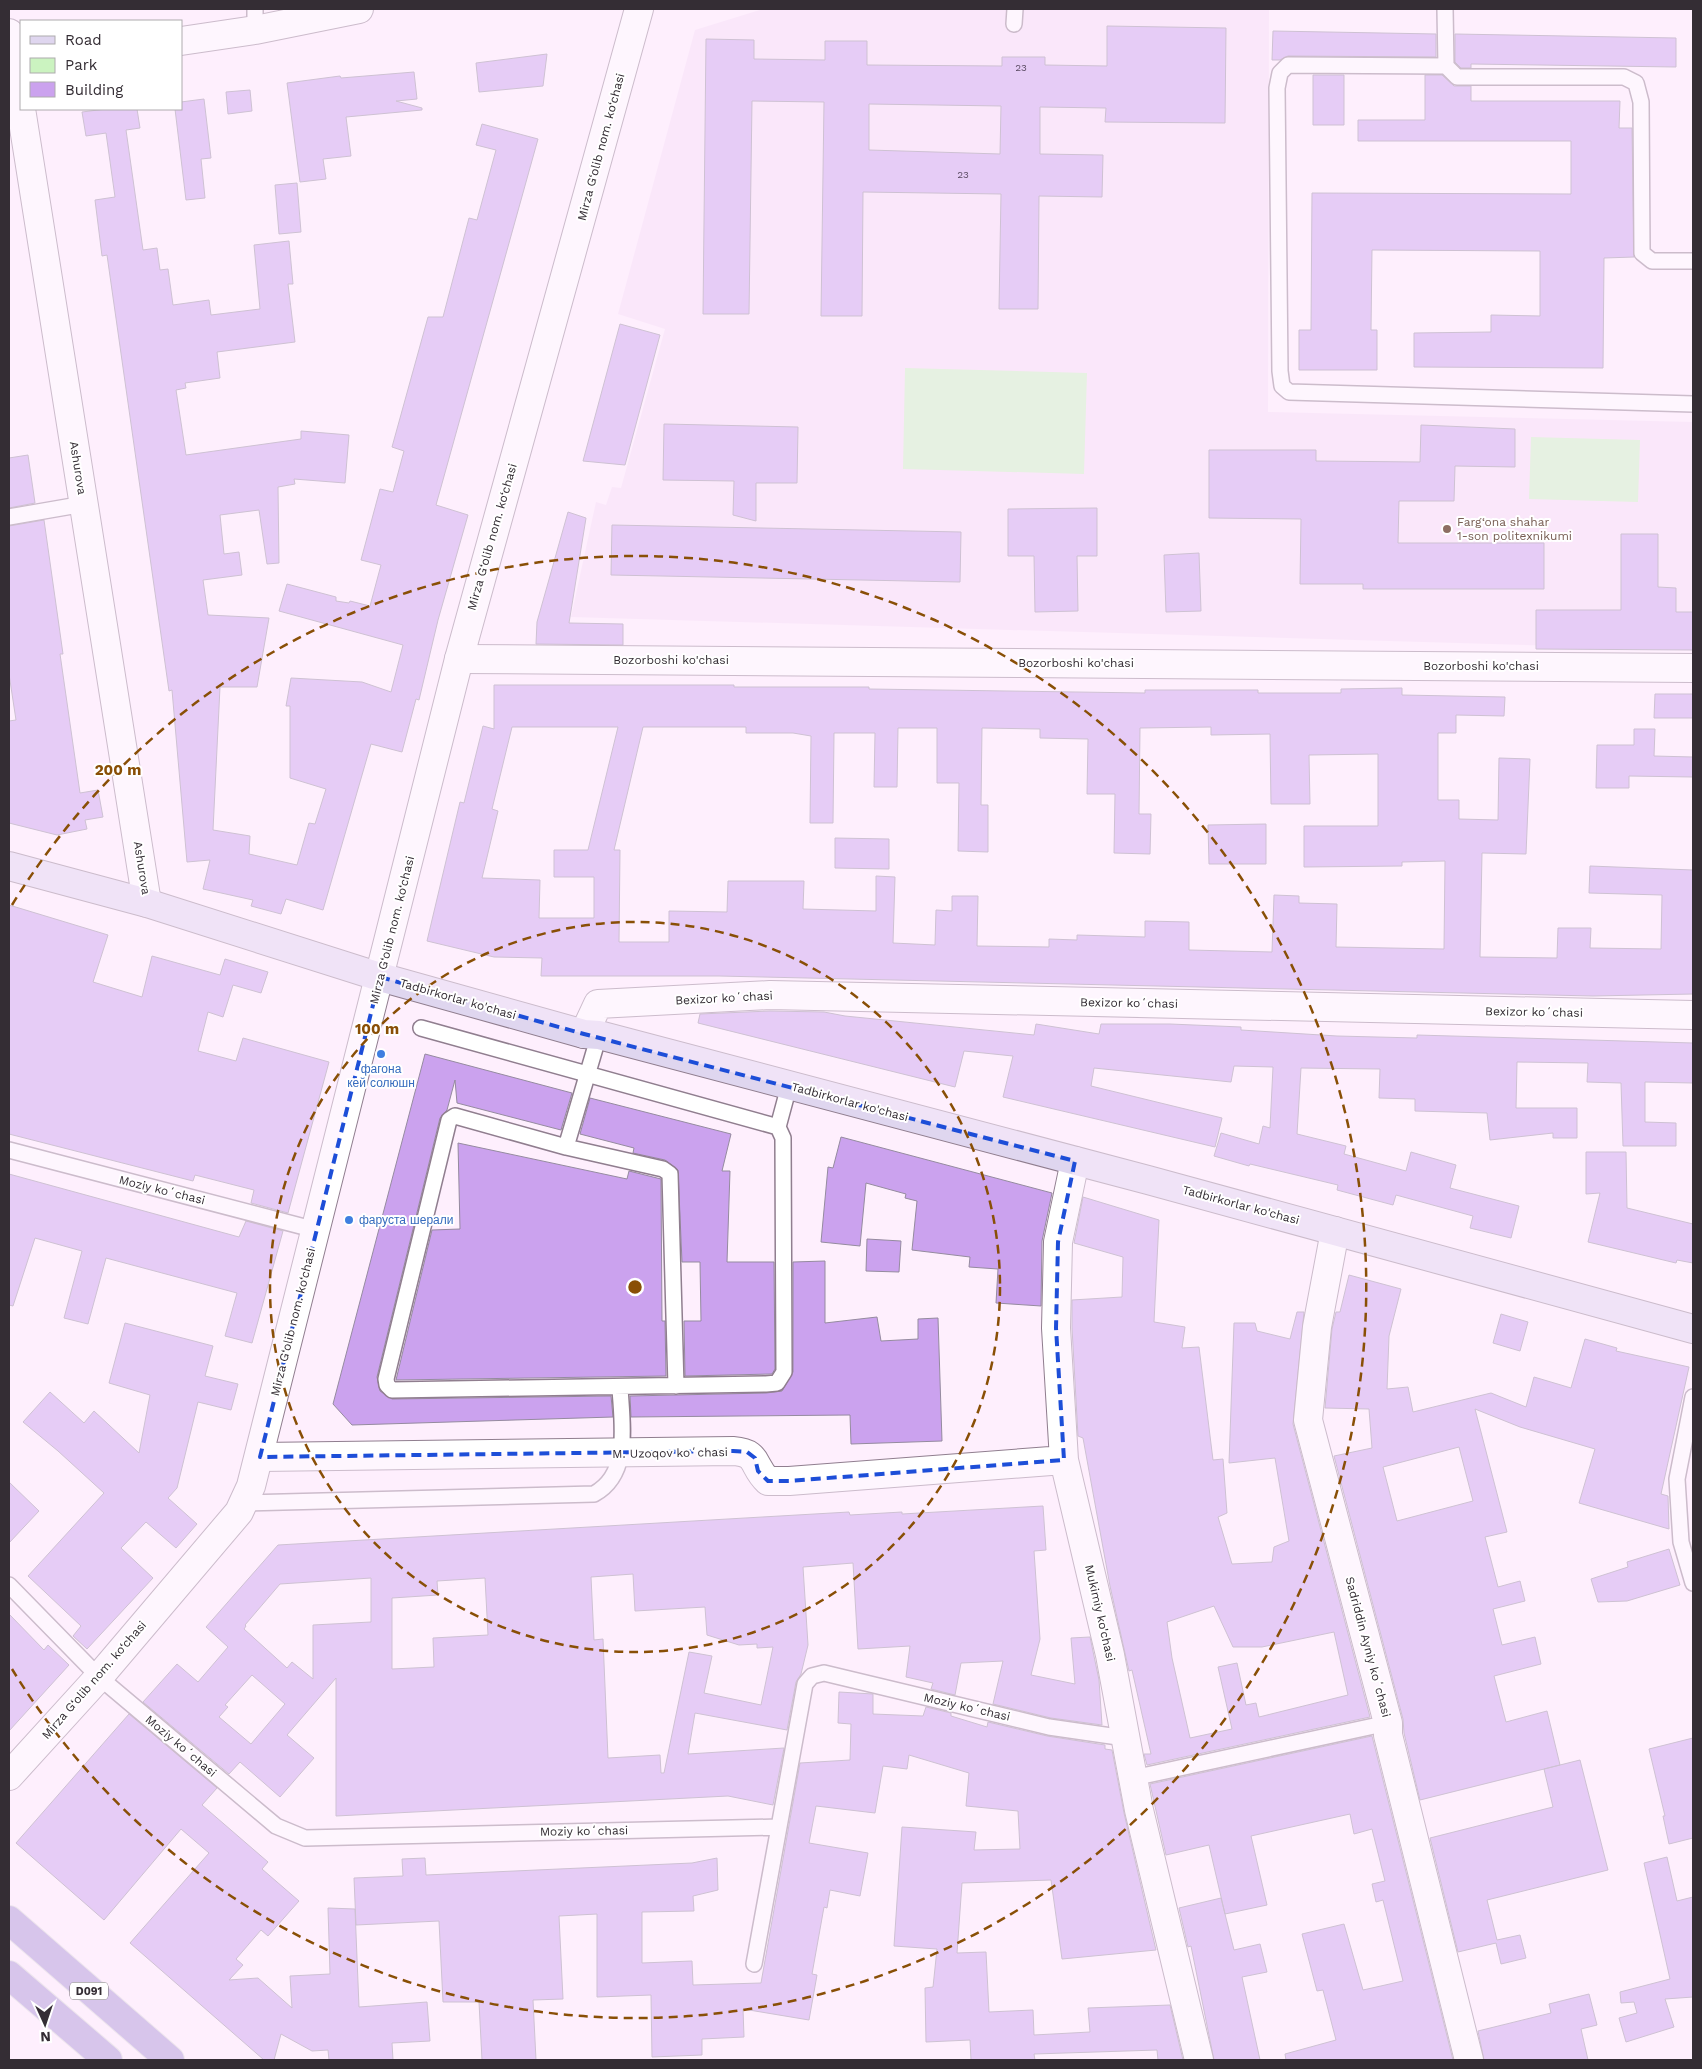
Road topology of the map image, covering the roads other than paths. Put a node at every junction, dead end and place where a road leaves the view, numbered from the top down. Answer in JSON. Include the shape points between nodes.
{"nodes":[{"id":1,"x":359,"y":9,"type":"edge"},
{"id":2,"x":639,"y":9,"type":"edge"},
{"id":3,"x":1445,"y":9,"type":"edge"},
{"id":4,"x":255,"y":19,"type":"edge"},
{"id":5,"x":9,"y":33,"type":"edge"},
{"id":6,"x":182,"y":41,"type":"edge"},
{"id":7,"x":1446,"y":66,"type":"junction"},
{"id":8,"x":15,"y":67,"type":"edge"},
{"id":9,"x":20,"y":99,"type":"edge"},
{"id":10,"x":22,"y":110,"type":"edge"},
{"id":11,"x":1693,"y":261,"type":"edge"},
{"id":12,"x":1693,"y":404,"type":"edge"},
{"id":13,"x":84,"y":504,"type":"junction"},
{"id":14,"x":9,"y":517,"type":"edge"},
{"id":15,"x":459,"y":659,"type":"junction"},
{"id":16,"x":1693,"y":668,"type":"edge"},
{"id":17,"x":9,"y":866,"type":"edge"},
{"id":18,"x":147,"y":903,"type":"junction"},
{"id":19,"x":380,"y":977,"type":"junction"},
{"id":20,"x":1693,"y":1015,"type":"edge"},
{"id":21,"x":421,"y":1028,"type":"dead end"},
{"id":22,"x":591,"y":1035,"type":"junction"},
{"id":23,"x":588,"y":1072,"type":"junction"},
{"id":24,"x":789,"y":1086,"type":"junction"},
{"id":25,"x":778,"y":1127,"type":"junction"},
{"id":26,"x":566,"y":1147,"type":"junction"},
{"id":27,"x":9,"y":1150,"type":"edge"},
{"id":28,"x":1075,"y":1160,"type":"junction"},
{"id":29,"x":316,"y":1230,"type":"junction"},
{"id":30,"x":1335,"y":1231,"type":"junction"},
{"id":31,"x":1693,"y":1329,"type":"edge"},
{"id":32,"x":676,"y":1386,"type":"junction"},
{"id":33,"x":620,"y":1388,"type":"junction"},
{"id":34,"x":1693,"y":1397,"type":"edge"},
{"id":35,"x":621,"y":1454,"type":"junction"},
{"id":36,"x":260,"y":1457,"type":"junction"},
{"id":37,"x":1064,"y":1460,"type":"junction"},
{"id":38,"x":245,"y":1503,"type":"junction"},
{"id":39,"x":1693,"y":1584,"type":"edge"},
{"id":40,"x":9,"y":1585,"type":"edge"},
{"id":41,"x":99,"y":1677,"type":"junction"},
{"id":42,"x":1388,"y":1723,"type":"junction"},
{"id":43,"x":1125,"y":1738,"type":"junction"},
{"id":44,"x":9,"y":1776,"type":"edge"},
{"id":45,"x":1133,"y":1778,"type":"junction"},
{"id":46,"x":779,"y":1827,"type":"junction"},
{"id":47,"x":9,"y":1920,"type":"edge"},
{"id":48,"x":754,"y":1964,"type":"dead end"},
{"id":49,"x":9,"y":1975,"type":"edge"},
{"id":50,"x":108,"y":2060,"type":"edge"},
{"id":51,"x":170,"y":2060,"type":"edge"},
{"id":52,"x":1200,"y":2060,"type":"edge"},
{"id":53,"x":1469,"y":2060,"type":"edge"}],
"edges":[{"from":1,"to":4,"type":"street"},
{"from":2,"to":15,"type":"street","name":"Mirza G‘olib nom. ko‘chasi"},
{"from":3,"to":7,"type":"lane"},
{"from":4,"to":6,"type":"street"},
{"from":5,"to":8,"type":"street","name":"Ashurova"},
{"from":7,"to":11,"type":"lane","via":[[1457,77],[1624,77],[1636,83],[1641,102],[1642,254],[1652,261]]},
{"from":7,"to":12,"type":"lane","via":[[1288,65],[1280,73],[1277,88],[1282,386],[1289,392]]},
{"from":8,"to":9,"type":"street","name":"Ashurova"},
{"from":10,"to":13,"type":"street","name":"Ashurova"},
{"from":13,"to":14,"type":"lane"},
{"from":13,"to":18,"type":"street","name":"Ashurova"},
{"from":15,"to":16,"type":"street","name":"Bozorboshi ko'chasi"},
{"from":15,"to":19,"type":"street","name":"Mirza G‘olib nom. ko‘chasi"},
{"from":17,"to":18,"type":"main road","name":"Tadbirkorlar ko'chasi"},
{"from":18,"to":19,"type":"main road","name":"Tadbirkorlar ko'chasi"},
{"from":19,"to":22,"type":"main road","name":"Tadbirkorlar ko'chasi"},
{"from":19,"to":29,"type":"street","name":"Mirza G‘olib nom. ko‘chasi"},
{"from":20,"to":22,"type":"street","name":"Bexizor koʻchasi","via":[[770,995],[598,1004]]},
{"from":21,"to":23,"type":"lane"},
{"from":22,"to":23,"type":"lane"},
{"from":22,"to":24,"type":"main road","name":"Tadbirkorlar ko'chasi"},
{"from":23,"to":25,"type":"lane"},
{"from":23,"to":26,"type":"lane"},
{"from":24,"to":25,"type":"lane"},
{"from":24,"to":28,"type":"main road","name":"Tadbirkorlar ko'chasi"},
{"from":25,"to":32,"type":"lane","via":[[783,1138],[784,1372],[777,1382],[772,1383]]},
{"from":26,"to":32,"type":"lane","via":[[663,1169],[670,1174]]},
{"from":26,"to":33,"type":"lane","via":[[461,1116],[449,1120],[387,1385],[392,1390]]},
{"from":27,"to":29,"type":"lane","name":"Moziy koʻchasi"},
{"from":28,"to":30,"type":"main road","name":"Tadbirkorlar ko'chasi"},
{"from":28,"to":37,"type":"street","name":"Mukimiy ko'chasi","via":[[1058,1242],[1056,1328]]},
{"from":29,"to":36,"type":"street","name":"Mirza G‘olib nom. ko‘chasi"},
{"from":30,"to":31,"type":"main road","name":"Tadbirkorlar ko'chasi"},
{"from":30,"to":42,"type":"street","name":"Sadriddin Ayniy koʻchasi","via":[[1317,1327],[1308,1420]]},
{"from":32,"to":33,"type":"lane"},
{"from":33,"to":35,"type":"lane"},
{"from":34,"to":39,"type":"lane","via":[[1677,1479],[1682,1542]]},
{"from":35,"to":36,"type":"street","name":"M. Uzoqov koʻchasi"},
{"from":35,"to":37,"type":"street","name":"M. Uzoqov koʻchasi","via":[[748,1452],[755,1458],[758,1471],[768,1480]]},
{"from":35,"to":38,"type":"lane","via":[[613,1479],[594,1494]]},
{"from":36,"to":38,"type":"street","name":"Mirza G‘olib nom. ko‘chasi"},
{"from":37,"to":43,"type":"street","name":"Mukimiy ko'chasi","via":[[1110,1655]]},
{"from":38,"to":41,"type":"street","name":"Mirza G‘olib nom. ko‘chasi"},
{"from":40,"to":41,"type":"lane","name":"Moziy koʻchasi"},
{"from":41,"to":44,"type":"street","name":"Mirza G‘olib nom. ko‘chasi"},
{"from":41,"to":46,"type":"lane","name":"Moziy koʻchasi","via":[[276,1826],[305,1838]]},
{"from":42,"to":45,"type":"lane"},
{"from":42,"to":53,"type":"street","name":"Sadriddin Ayniy koʻchasi","via":[[1388,1735]]},
{"from":43,"to":45,"type":"street","name":"Mukimiy ko'chasi"},
{"from":43,"to":46,"type":"lane","name":"Moziy koʻchasi","via":[[1049,1727],[824,1673],[812,1676],[805,1684]]},
{"from":45,"to":52,"type":"street","name":"Mukimiy ko'chasi"},
{"from":46,"to":48,"type":"lane"},
{"from":47,"to":51,"type":"highway","number":"D091"},
{"from":49,"to":50,"type":"highway"}]}
